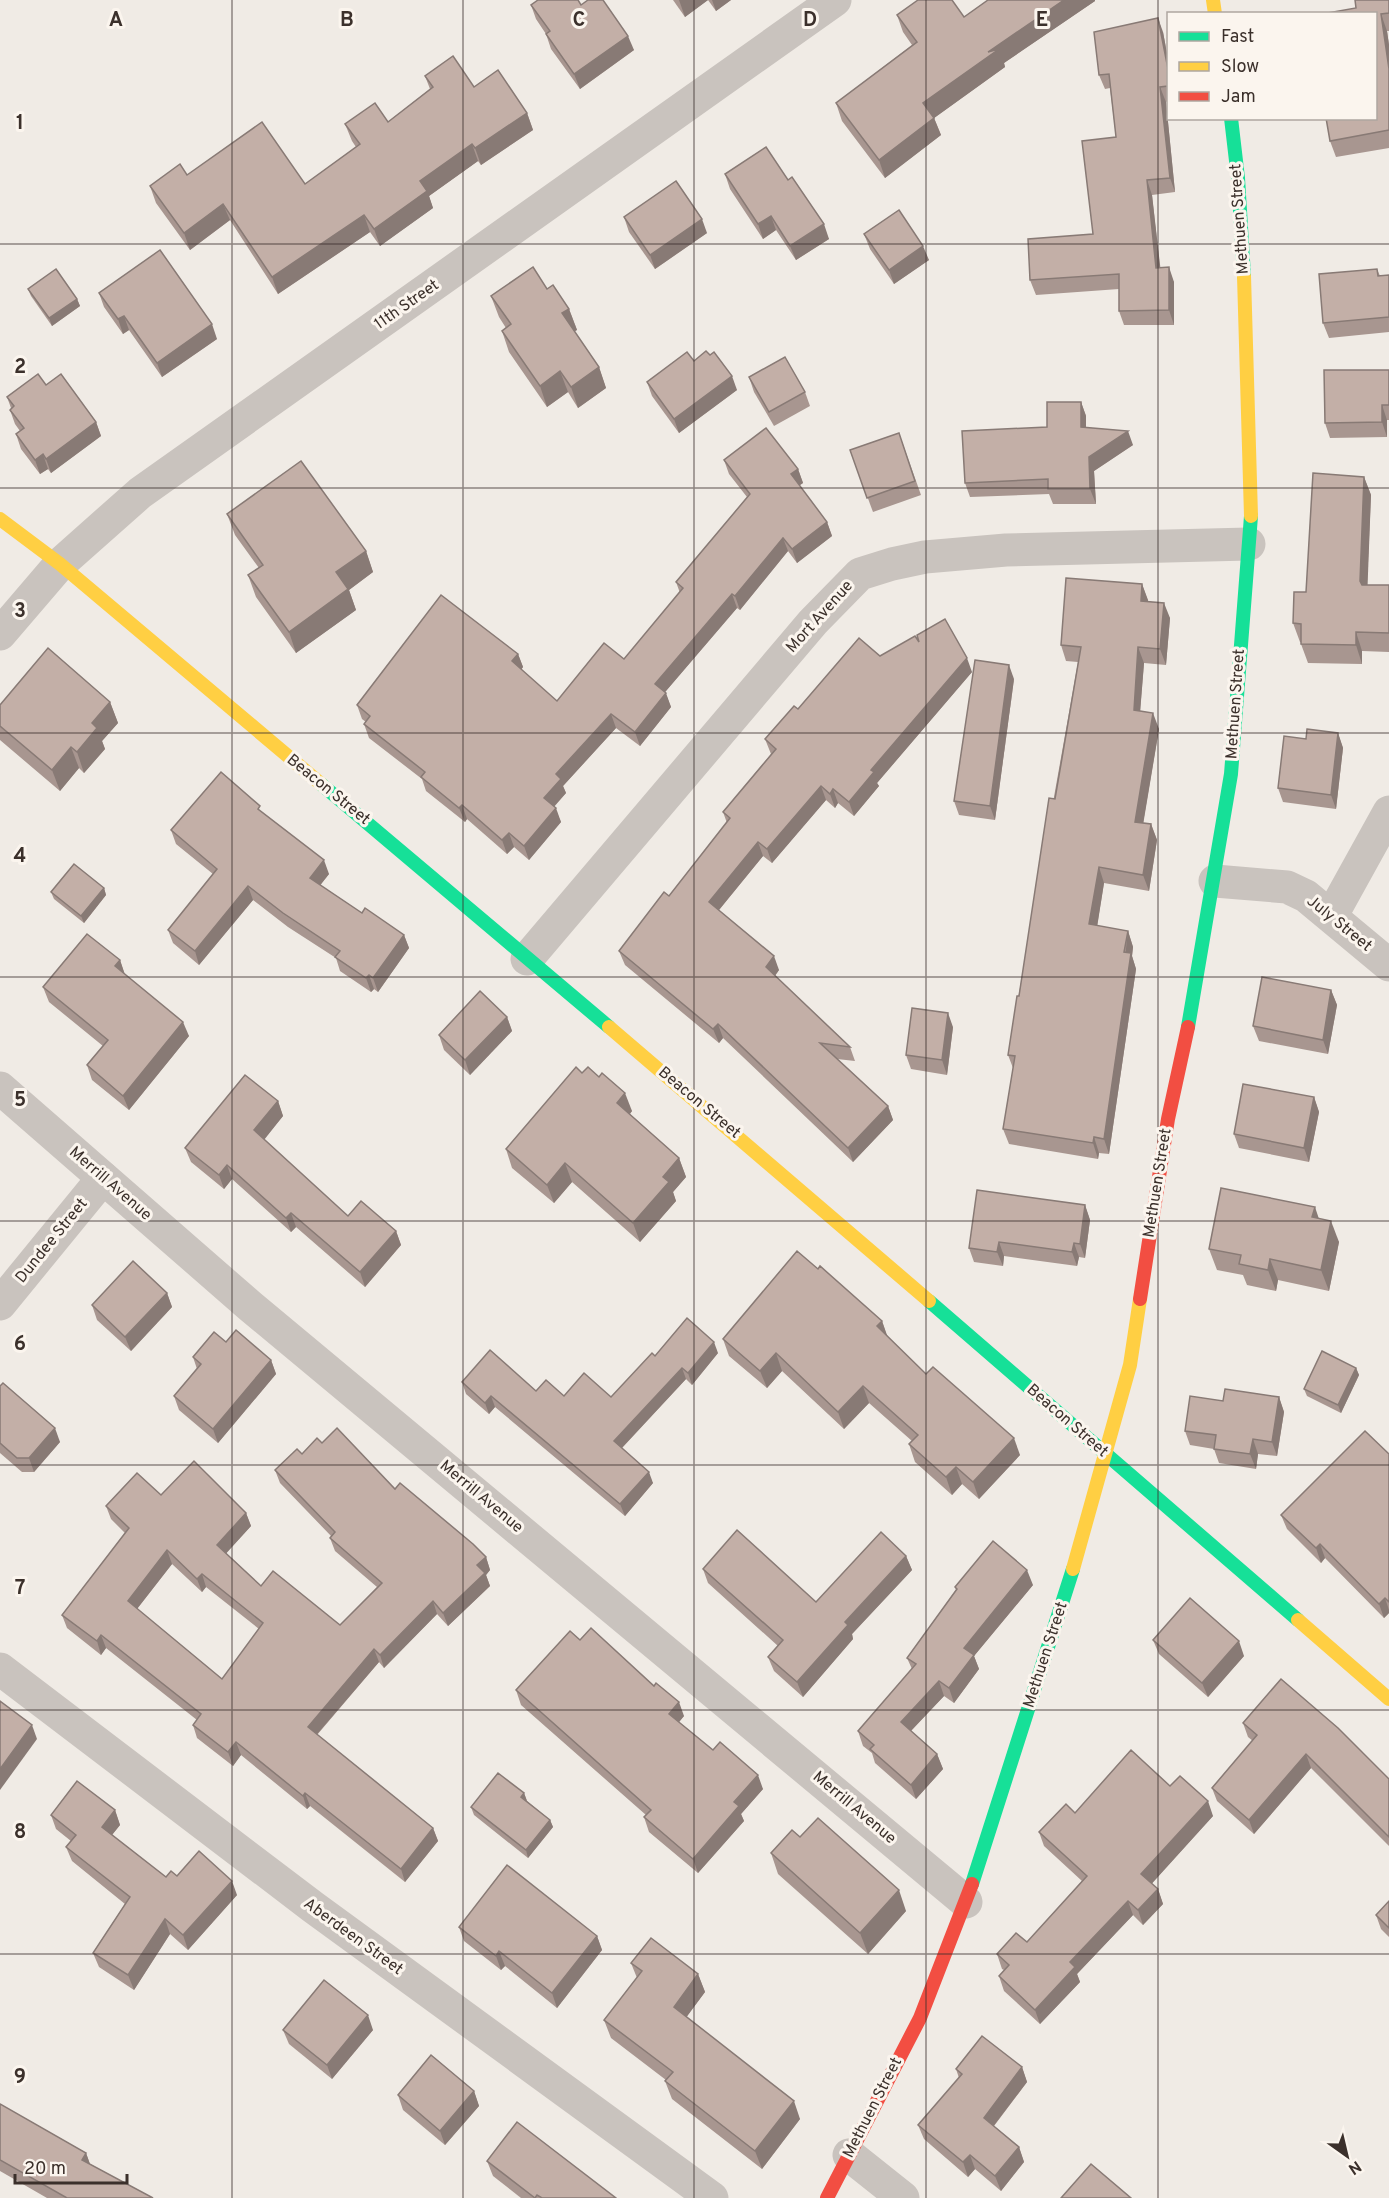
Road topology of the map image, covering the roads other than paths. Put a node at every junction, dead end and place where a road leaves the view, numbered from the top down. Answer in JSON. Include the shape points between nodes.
{"nodes":[{"id":1,"x":835,"y":0,"type":"edge"},
{"id":2,"x":1231,"y":120,"type":"edge"},
{"id":3,"x":0,"y":519,"type":"edge"},
{"id":4,"x":1249,"y":544,"type":"junction"},
{"id":5,"x":60,"y":564,"type":"junction"},
{"id":6,"x":0,"y":634,"type":"edge"},
{"id":7,"x":1389,"y":812,"type":"edge"},
{"id":8,"x":1215,"y":881,"type":"junction"},
{"id":9,"x":1332,"y":915,"type":"junction"},
{"id":10,"x":528,"y":959,"type":"junction"},
{"id":11,"x":1389,"y":965,"type":"edge"},
{"id":12,"x":0,"y":1088,"type":"edge"},
{"id":13,"x":104,"y":1178,"type":"junction"},
{"id":14,"x":0,"y":1304,"type":"edge"},
{"id":15,"x":1105,"y":1455,"type":"junction"},
{"id":16,"x":0,"y":1669,"type":"edge"},
{"id":17,"x":1389,"y":1699,"type":"edge"},
{"id":18,"x":966,"y":1902,"type":"junction"},
{"id":19,"x":849,"y":2155,"type":"junction"},
{"id":20,"x":712,"y":2198,"type":"edge"},
{"id":21,"x":827,"y":2198,"type":"edge"},
{"id":22,"x":903,"y":2198,"type":"edge"}],
"edges":[{"from":1,"to":5,"type":"street","name":"11th Street","via":[[140,493]]},
{"from":2,"to":4,"type":"street","name":"Methuen Street","via":[[1247,356],[1252,504]]},
{"from":3,"to":5,"type":"street","name":"Beacon Street"},
{"from":4,"to":8,"type":"street","name":"Methuen Street","via":[[1231,774]]},
{"from":4,"to":10,"type":"street","name":"Mort Avenue","via":[[1006,550],[925,558],[860,574],[806,632]]},
{"from":5,"to":6,"type":"street","name":"11th Street"},
{"from":5,"to":10,"type":"street","name":"Beacon Street"},
{"from":7,"to":9,"type":"street"},
{"from":8,"to":9,"type":"street","name":"July Street","via":[[1287,887]]},
{"from":8,"to":15,"type":"street","name":"Methuen Street","via":[[1168,1119],[1130,1365]]},
{"from":9,"to":11,"type":"street","name":"July Street"},
{"from":10,"to":15,"type":"street","name":"Beacon Street"},
{"from":12,"to":13,"type":"street","name":"Merrill Avenue"},
{"from":13,"to":14,"type":"street","name":"Dundee Street"},
{"from":13,"to":18,"type":"street","name":"Merrill Avenue","via":[[250,1306]]},
{"from":15,"to":17,"type":"street","name":"Beacon Street"},
{"from":15,"to":18,"type":"street","name":"Methuen Street"},
{"from":16,"to":20,"type":"street","name":"Aberdeen Street","via":[[313,1907]]},
{"from":18,"to":19,"type":"street","name":"Methuen Street","via":[[920,2018]]},
{"from":19,"to":21,"type":"street","name":"Methuen Street"},
{"from":19,"to":22,"type":"street"}]}
